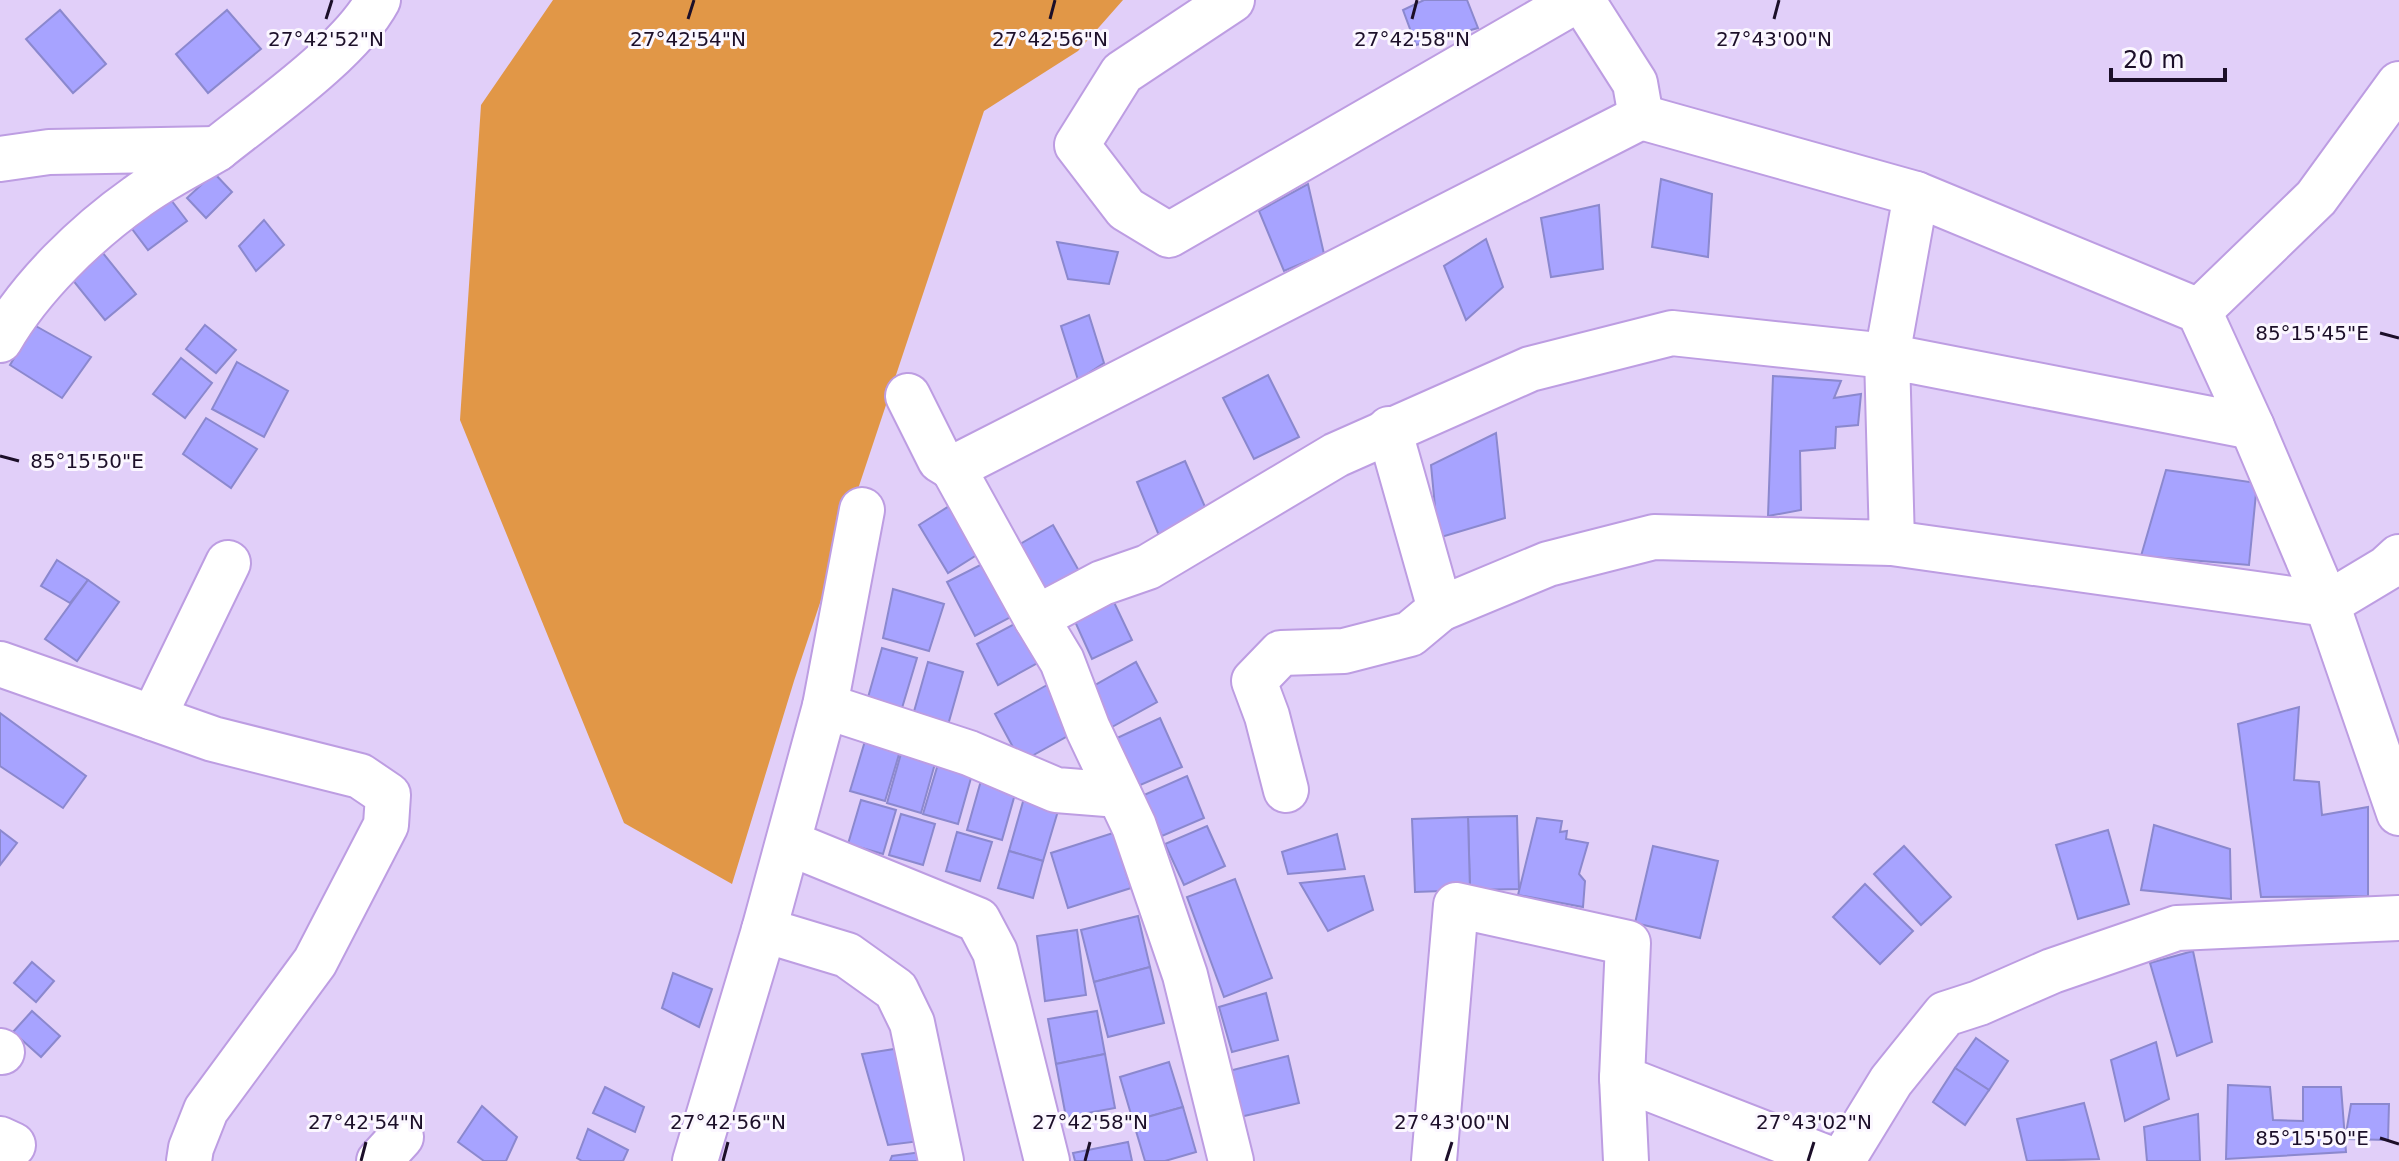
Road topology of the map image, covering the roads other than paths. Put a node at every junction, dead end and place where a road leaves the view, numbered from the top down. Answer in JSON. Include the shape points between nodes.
{"nodes":[{"id":1,"x":1232,"y":0,"type":"edge"},
{"id":2,"x":1580,"y":0,"type":"edge"},
{"id":3,"x":367,"y":5,"type":"edge"},
{"id":4,"x":2399,"y":84,"type":"edge"},
{"id":5,"x":1641,"y":117,"type":"junction"},
{"id":6,"x":217,"y":149,"type":"junction"},
{"id":7,"x":0,"y":159,"type":"edge"},
{"id":8,"x":1916,"y":194,"type":"junction"},
{"id":9,"x":2199,"y":311,"type":"junction"},
{"id":10,"x":0,"y":340,"type":"edge"},
{"id":11,"x":1887,"y":356,"type":"junction"},
{"id":12,"x":908,"y":396,"type":"dead end"},
{"id":13,"x":2252,"y":427,"type":"junction"},
{"id":14,"x":1389,"y":429,"type":"junction"},
{"id":15,"x":953,"y":468,"type":"junction"},
{"id":16,"x":862,"y":510,"type":"dead end"},
{"id":17,"x":1892,"y":543,"type":"junction"},
{"id":18,"x":2399,"y":557,"type":"edge"},
{"id":19,"x":228,"y":563,"type":"dead end"},
{"id":20,"x":2327,"y":604,"type":"junction"},
{"id":21,"x":1440,"y":609,"type":"junction"},
{"id":22,"x":1036,"y":618,"type":"junction"},
{"id":23,"x":0,"y":664,"type":"edge"},
{"id":24,"x":825,"y":706,"type":"junction"},
{"id":25,"x":153,"y":718,"type":"junction"},
{"id":26,"x":1286,"y":790,"type":"dead end"},
{"id":27,"x":1119,"y":795,"type":"junction"},
{"id":28,"x":2399,"y":813,"type":"edge"},
{"id":29,"x":789,"y":843,"type":"junction"},
{"id":30,"x":2399,"y":918,"type":"edge"},
{"id":31,"x":764,"y":930,"type":"junction"},
{"id":32,"x":1622,"y":1078,"type":"junction"},
{"id":33,"x":180,"y":1157,"type":"edge"},
{"id":34,"x":695,"y":1161,"type":"edge"},
{"id":35,"x":941,"y":1161,"type":"edge"},
{"id":36,"x":1047,"y":1161,"type":"edge"},
{"id":37,"x":1231,"y":1161,"type":"edge"},
{"id":38,"x":1434,"y":1161,"type":"edge"},
{"id":39,"x":1626,"y":1161,"type":"edge"},
{"id":40,"x":1835,"y":1161,"type":"edge"},
{"id":41,"x":1842,"y":1161,"type":"edge"}],
"edges":[{"from":1,"to":2,"type":"street","via":[[1122,73],[1077,145],[1126,209],[1169,235]]},
{"from":2,"to":5,"type":"street","via":[[1635,83]]},
{"from":3,"to":6,"type":"street","via":[[326,60]]},
{"from":4,"to":9,"type":"street","via":[[2316,198]]},
{"from":5,"to":8,"type":"street"},
{"from":5,"to":15,"type":"street"},
{"from":6,"to":7,"type":"street","via":[[49,152]]},
{"from":6,"to":10,"type":"street","via":[[137,196],[70,254],[16,311]]},
{"from":8,"to":9,"type":"street"},
{"from":8,"to":11,"type":"street"},
{"from":9,"to":13,"type":"street"},
{"from":11,"to":13,"type":"street"},
{"from":11,"to":14,"type":"street","via":[[1672,333],[1530,369]]},
{"from":11,"to":17,"type":"street"},
{"from":12,"to":15,"type":"street","via":[[940,460]]},
{"from":13,"to":20,"type":"street"},
{"from":14,"to":21,"type":"street"},
{"from":14,"to":22,"type":"street","via":[[1148,567],[1102,583]]},
{"from":15,"to":22,"type":"street"},
{"from":16,"to":24,"type":"street"},
{"from":17,"to":20,"type":"street"},
{"from":17,"to":21,"type":"street","via":[[1654,537],[1548,564]]},
{"from":18,"to":20,"type":"street"},
{"from":19,"to":25,"type":"street"},
{"from":20,"to":28,"type":"street"},
{"from":21,"to":26,"type":"street","via":[[1410,634],[1344,651],[1281,653],[1254,681]]},
{"from":22,"to":27,"type":"street","via":[[1062,661]]},
{"from":23,"to":25,"type":"street"},
{"from":24,"to":27,"type":"street","via":[[969,753],[1056,790]]},
{"from":24,"to":29,"type":"street"},
{"from":25,"to":33,"type":"street","via":[[213,739],[360,776],[388,795],[386,825],[315,962],[206,1110]]},
{"from":27,"to":37,"type":"street","via":[[1185,975]]},
{"from":29,"to":31,"type":"street"},
{"from":29,"to":36,"type":"street","via":[[978,920],[995,952]]},
{"from":30,"to":41,"type":"street","via":[[2177,928],[1945,1014],[1891,1081]]},
{"from":31,"to":34,"type":"street"},
{"from":31,"to":35,"type":"street","via":[[847,955],[896,990],[912,1023]]},
{"from":32,"to":38,"type":"street","via":[[1628,943],[1456,905]]},
{"from":32,"to":39,"type":"street"},
{"from":32,"to":40,"type":"street"}]}
